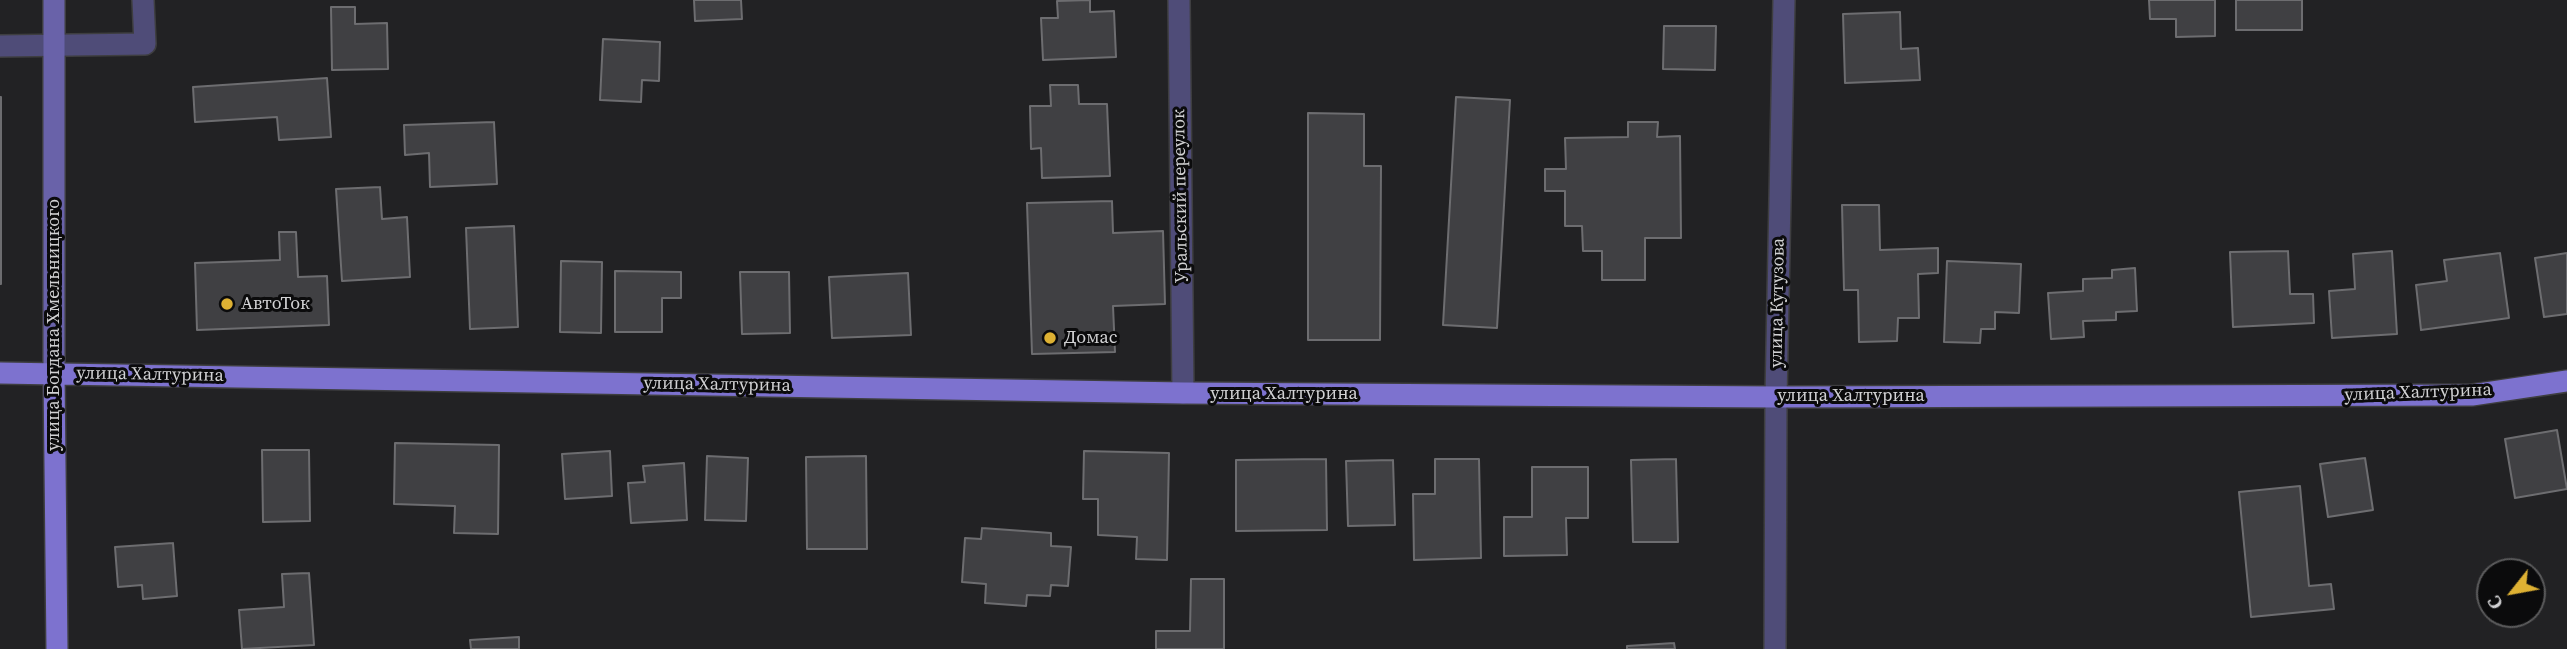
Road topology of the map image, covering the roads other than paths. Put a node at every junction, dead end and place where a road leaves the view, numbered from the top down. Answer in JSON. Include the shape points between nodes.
{"nodes":[{"id":1,"x":54,"y":0,"type":"edge"},
{"id":2,"x":143,"y":0,"type":"edge"},
{"id":3,"x":1179,"y":0,"type":"edge"},
{"id":4,"x":1784,"y":0,"type":"edge"},
{"id":5,"x":0,"y":46,"type":"edge"},
{"id":6,"x":53,"y":46,"type":"junction"},
{"id":7,"x":0,"y":373,"type":"edge"},
{"id":8,"x":54,"y":373,"type":"junction"},
{"id":9,"x":2567,"y":381,"type":"edge"},
{"id":10,"x":1183,"y":393,"type":"junction"},
{"id":11,"x":1776,"y":397,"type":"junction"},
{"id":12,"x":57,"y":649,"type":"edge"},
{"id":13,"x":1776,"y":649,"type":"edge"}],
"edges":[{"from":1,"to":6,"type":"street","name":"улица Богдана Хмельницкого"},
{"from":2,"to":6,"type":"street","via":[[145,44]]},
{"from":3,"to":10,"type":"street","name":"Уральский переулок"},
{"from":4,"to":11,"type":"street","name":"улица Кутузова"},
{"from":5,"to":6,"type":"street"},
{"from":6,"to":8,"type":"street","name":"улица Богдана Хмельницкого"},
{"from":7,"to":8,"type":"main road","name":"улица Халтурина"},
{"from":8,"to":10,"type":"main road","name":"улица Халтурина"},
{"from":8,"to":12,"type":"main road","name":"улица Богдана Хмельницкого"},
{"from":9,"to":11,"type":"main road","name":"улица Халтурина","via":[[2472,396]]},
{"from":10,"to":11,"type":"main road","name":"улица Халтурина"},
{"from":11,"to":13,"type":"street","name":"улица Кутузова"}]}
